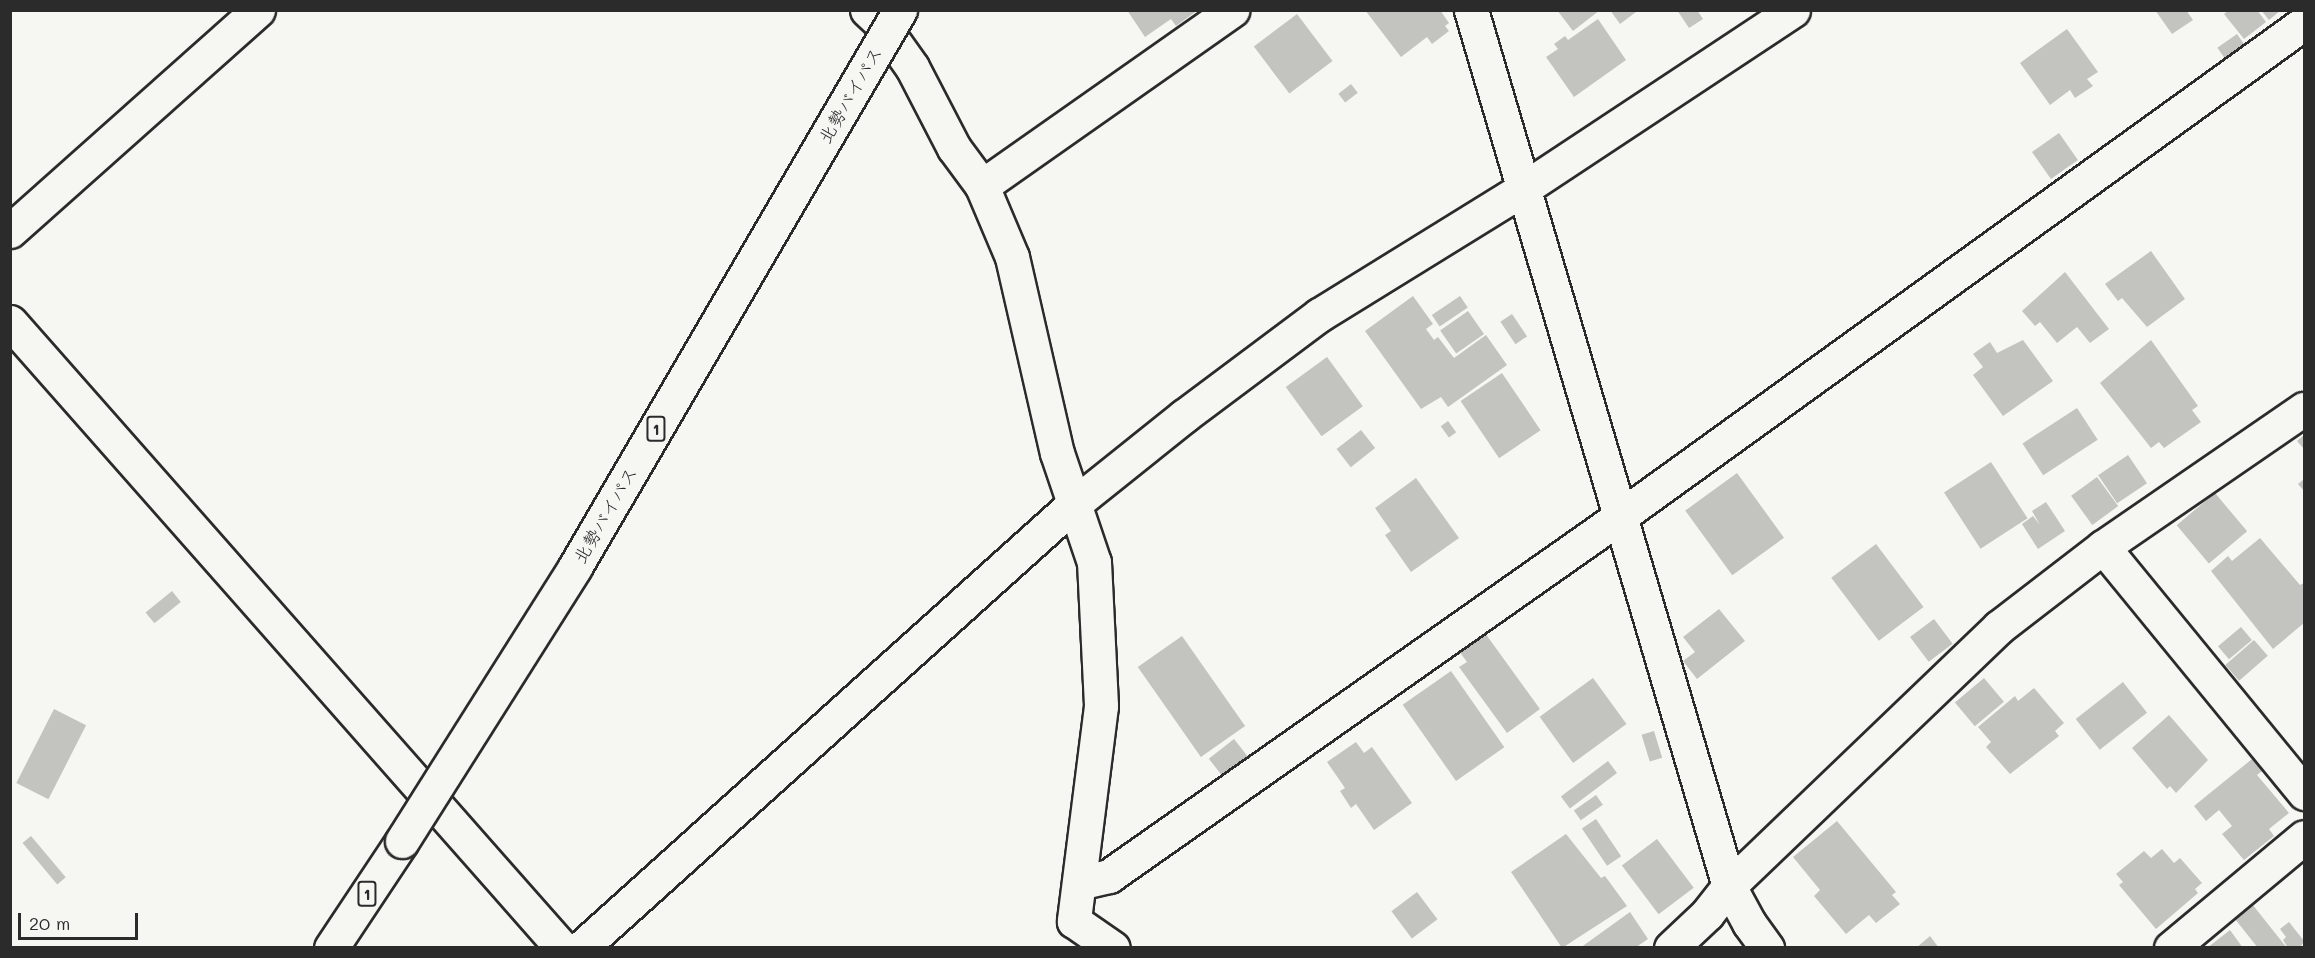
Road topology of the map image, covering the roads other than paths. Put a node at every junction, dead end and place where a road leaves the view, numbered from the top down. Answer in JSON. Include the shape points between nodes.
{"nodes":[{"id":1,"x":258,"y":10,"type":"edge"},
{"id":2,"x":867,"y":10,"type":"edge"},
{"id":3,"x":900,"y":10,"type":"edge"},
{"id":4,"x":1232,"y":10,"type":"edge"},
{"id":5,"x":1471,"y":10,"type":"edge"},
{"id":6,"x":1793,"y":10,"type":"edge"},
{"id":7,"x":2304,"y":23,"type":"edge"},
{"id":8,"x":982,"y":186,"type":"junction"},
{"id":9,"x":1526,"y":187,"type":"junction"},
{"id":10,"x":10,"y":231,"type":"edge"},
{"id":11,"x":10,"y":322,"type":"edge"},
{"id":12,"x":2304,"y":409,"type":"edge"},
{"id":13,"x":1074,"y":504,"type":"junction"},
{"id":14,"x":1618,"y":518,"type":"junction"},
{"id":15,"x":2103,"y":547,"type":"junction"},
{"id":16,"x":2304,"y":794,"type":"edge"},
{"id":17,"x":2304,"y":837,"type":"edge"},
{"id":18,"x":1079,"y":883,"type":"junction"},
{"id":19,"x":1729,"y":886,"type":"junction"},
{"id":20,"x":331,"y":948,"type":"edge"},
{"id":21,"x":562,"y":948,"type":"edge"},
{"id":22,"x":581,"y":948,"type":"edge"},
{"id":23,"x":1113,"y":948,"type":"edge"},
{"id":24,"x":1671,"y":948,"type":"edge"},
{"id":25,"x":1767,"y":948,"type":"edge"},
{"id":26,"x":2170,"y":948,"type":"edge"}],
"edges":[{"from":1,"to":10,"type":"main road"},
{"from":2,"to":8,"type":"main road","via":[[912,67],[954,148]]},
{"from":3,"to":20,"type":"main road","name":"北勢バイパス","number":"1","bridge":true,"via":[[575,567]]},
{"from":4,"to":8,"type":"main road"},
{"from":5,"to":9,"type":"main road"},
{"from":6,"to":9,"type":"main road"},
{"from":7,"to":14,"type":"main road"},
{"from":8,"to":13,"type":"main road","via":[[1012,257],[1057,453]]},
{"from":9,"to":13,"type":"main road","via":[[1319,315]]},
{"from":9,"to":14,"type":"main road"},
{"from":11,"to":21,"type":"main road"},
{"from":12,"to":15,"type":"main road"},
{"from":13,"to":18,"type":"main road","via":[[1094,562],[1101,706]]},
{"from":13,"to":22,"type":"main road"},
{"from":14,"to":18,"type":"main road","via":[[1109,876]]},
{"from":14,"to":19,"type":"main road"},
{"from":15,"to":16,"type":"main road"},
{"from":15,"to":19,"type":"main road","via":[[1999,627]]},
{"from":17,"to":26,"type":"main road"},
{"from":18,"to":23,"type":"main road","via":[[1074,921]]},
{"from":19,"to":24,"type":"main road","via":[[1707,914]]},
{"from":19,"to":25,"type":"main road"}]}
